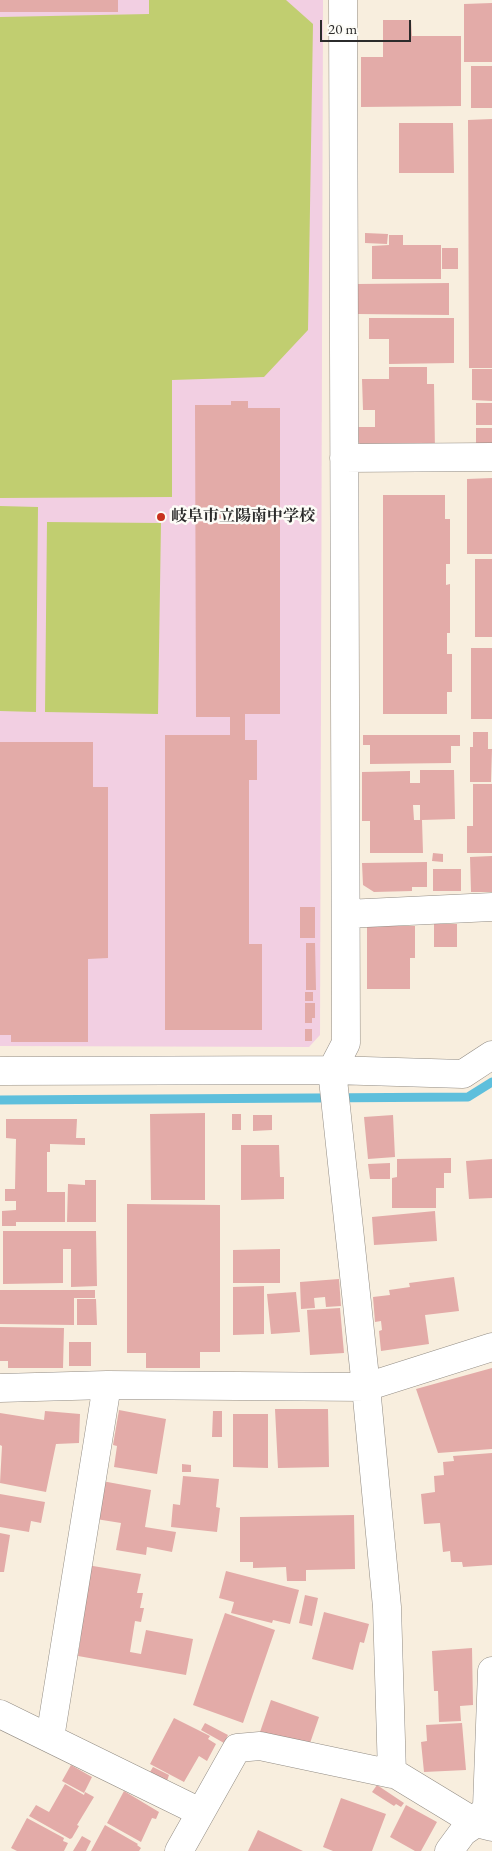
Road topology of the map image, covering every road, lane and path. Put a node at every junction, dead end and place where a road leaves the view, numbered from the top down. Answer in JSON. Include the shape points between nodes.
{"nodes":[{"id":1,"x":343,"y":0,"type":"edge"},
{"id":2,"x":492,"y":457,"type":"edge"},
{"id":3,"x":344,"y":458,"type":"junction"},
{"id":4,"x":492,"y":907,"type":"edge"},
{"id":5,"x":346,"y":914,"type":"junction"},
{"id":6,"x":492,"y":1055,"type":"edge"},
{"id":7,"x":332,"y":1070,"type":"junction"},
{"id":8,"x":0,"y":1071,"type":"edge"},
{"id":9,"x":492,"y":1347,"type":"edge"},
{"id":10,"x":107,"y":1385,"type":"junction"},
{"id":11,"x":366,"y":1387,"type":"junction"},
{"id":12,"x":0,"y":1388,"type":"edge"},
{"id":13,"x":492,"y":1671,"type":"edge"},
{"id":14,"x":0,"y":1714,"type":"edge"},
{"id":15,"x":50,"y":1738,"type":"junction"},
{"id":16,"x":392,"y":1774,"type":"junction"},
{"id":17,"x":200,"y":1812,"type":"junction"},
{"id":18,"x":484,"y":1825,"type":"edge"},
{"id":19,"x":179,"y":1851,"type":"edge"},
{"id":20,"x":449,"y":1851,"type":"edge"}],
"edges":[{"from":1,"to":3,"type":"street"},
{"from":2,"to":3,"type":"street"},
{"from":3,"to":5,"type":"street"},
{"from":4,"to":5,"type":"street"},
{"from":5,"to":7,"type":"street","via":[[346,1043]]},
{"from":6,"to":7,"type":"street","via":[[464,1074]]},
{"from":7,"to":8,"type":"street"},
{"from":7,"to":11,"type":"street"},
{"from":9,"to":11,"type":"street"},
{"from":10,"to":11,"type":"street"},
{"from":10,"to":12,"type":"street"},
{"from":10,"to":15,"type":"street"},
{"from":11,"to":16,"type":"street","via":[[387,1607]]},
{"from":13,"to":18,"type":"street"},
{"from":14,"to":15,"type":"street"},
{"from":15,"to":17,"type":"street"},
{"from":16,"to":17,"type":"street","via":[[260,1746],[237,1748]]},
{"from":16,"to":18,"type":"street"},
{"from":17,"to":19,"type":"street"},
{"from":18,"to":20,"type":"street","via":[[464,1832]]}]}
